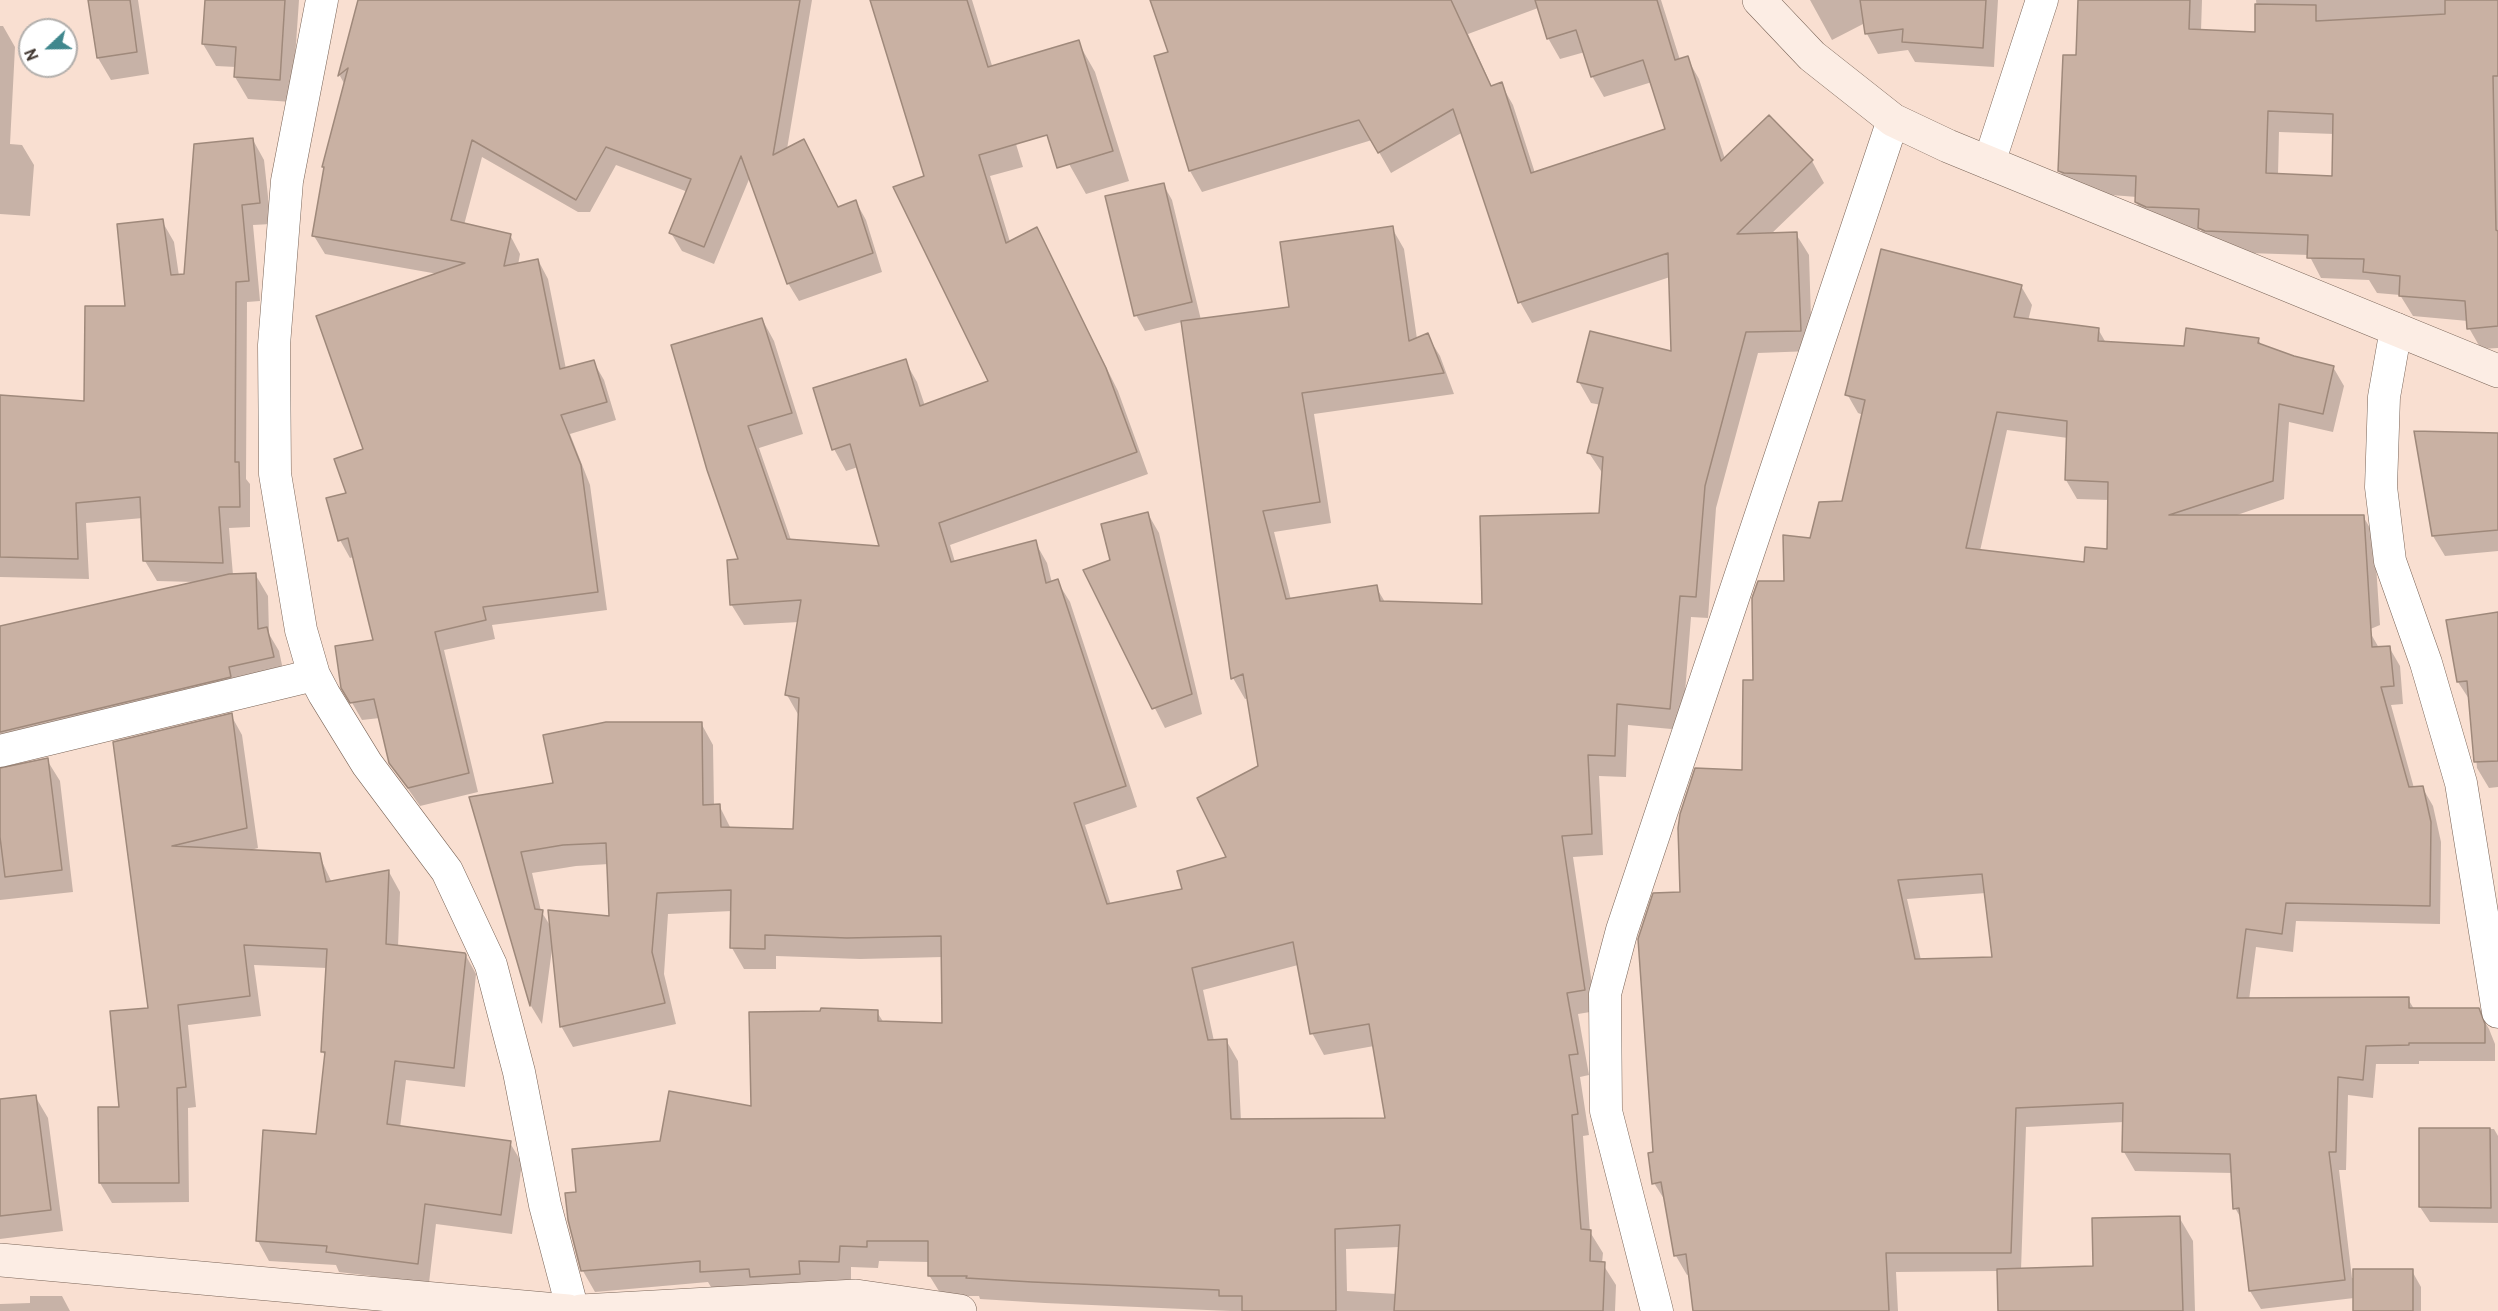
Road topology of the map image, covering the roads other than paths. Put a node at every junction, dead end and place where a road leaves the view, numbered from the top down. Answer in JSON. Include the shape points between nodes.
{"nodes":[{"id":1,"x":322,"y":0,"type":"edge"},
{"id":2,"x":1759,"y":0,"type":"edge"},
{"id":3,"x":2042,"y":0,"type":"edge"},
{"id":4,"x":1893,"y":120,"type":"junction"},
{"id":5,"x":1989,"y":164,"type":"junction"},
{"id":6,"x":2396,"y":329,"type":"junction"},
{"id":7,"x":2498,"y":371,"type":"edge"},
{"id":8,"x":314,"y":675,"type":"junction"},
{"id":9,"x":0,"y":751,"type":"edge"},
{"id":10,"x":2498,"y":1012,"type":"edge"},
{"id":11,"x":0,"y":1260,"type":"edge"},
{"id":12,"x":568,"y":1311,"type":"edge"},
{"id":13,"x":573,"y":1311,"type":"edge"},
{"id":14,"x":581,"y":1311,"type":"edge"},
{"id":15,"x":960,"y":1311,"type":"edge"},
{"id":16,"x":1657,"y":1311,"type":"edge"}],
"edges":[{"from":1,"to":8,"type":"street","via":[[287,181],[274,345],[275,474],[301,630]]},
{"from":2,"to":4,"type":"street","via":[[1812,56]]},
{"from":3,"to":5,"type":"street"},
{"from":4,"to":5,"type":"street"},
{"from":4,"to":16,"type":"street","via":[[1622,930],[1605,994],[1606,1111]]},
{"from":5,"to":6,"type":"street"},
{"from":6,"to":7,"type":"street"},
{"from":6,"to":10,"type":"street","via":[[2384,397],[2381,487],[2390,561],[2426,663],[2461,783]]},
{"from":8,"to":9,"type":"street"},
{"from":8,"to":13,"type":"street","via":[[367,764],[447,871],[491,965]]},
{"from":11,"to":12,"type":"street"},
{"from":14,"to":15,"type":"street","via":[[856,1296]]}]}
